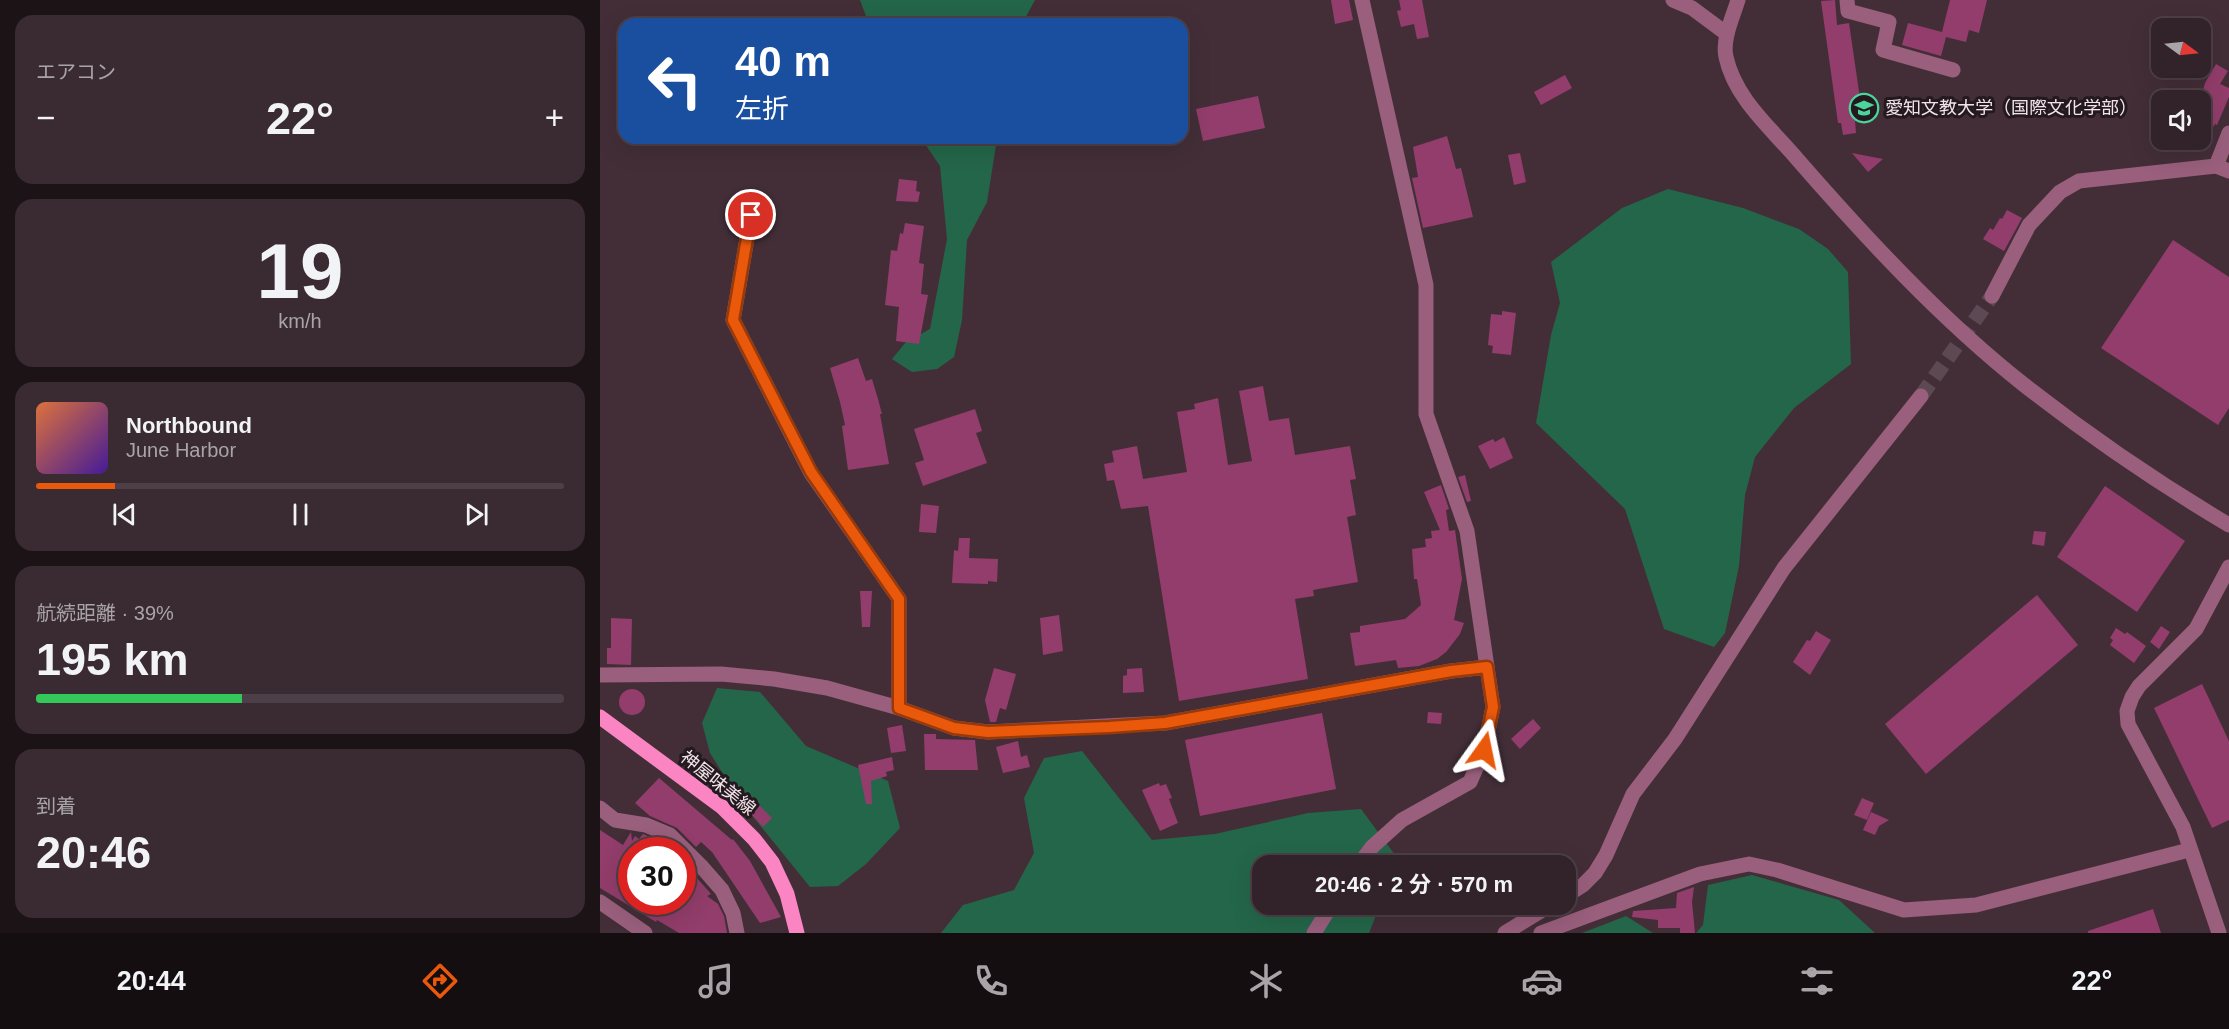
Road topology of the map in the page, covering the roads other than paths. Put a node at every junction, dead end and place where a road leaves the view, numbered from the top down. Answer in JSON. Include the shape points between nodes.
{"nodes":[{"id":1,"x":1362,"y":0,"type":"edge"},
{"id":2,"x":1673,"y":0,"type":"edge"},
{"id":3,"x":1738,"y":0,"type":"edge"},
{"id":4,"x":1847,"y":0,"type":"edge"},
{"id":5,"x":1727,"y":34,"type":"junction"},
{"id":6,"x":1953,"y":70,"type":"dead end"},
{"id":7,"x":2229,"y":133,"type":"edge"},
{"id":8,"x":2223,"y":168,"type":"edge"},
{"id":9,"x":751,"y":215,"type":"dead end"},
{"id":10,"x":1992,"y":296,"type":"tunnel mouth"},
{"id":11,"x":1921,"y":396,"type":"tunnel mouth"},
{"id":12,"x":2229,"y":525,"type":"edge"},
{"id":13,"x":2229,"y":567,"type":"edge"},
{"id":14,"x":1487,"y":667,"type":"junction"},
{"id":15,"x":600,"y":675,"type":"edge"},
{"id":16,"x":899,"y":708,"type":"junction"},
{"id":17,"x":600,"y":717,"type":"edge"},
{"id":18,"x":600,"y":808,"type":"edge"},
{"id":19,"x":2189,"y":850,"type":"junction"},
{"id":20,"x":1366,"y":855,"type":"edge"},
{"id":21,"x":1576,"y":890,"type":"edge"},
{"id":22,"x":600,"y":902,"type":"edge"},
{"id":23,"x":1325,"y":915,"type":"edge"},
{"id":24,"x":1534,"y":915,"type":"edge"},
{"id":25,"x":645,"y":933,"type":"edge"},
{"id":26,"x":737,"y":933,"type":"edge"},
{"id":27,"x":797,"y":933,"type":"edge"},
{"id":28,"x":1314,"y":933,"type":"edge"},
{"id":29,"x":1505,"y":933,"type":"edge"},
{"id":30,"x":1541,"y":933,"type":"edge"},
{"id":31,"x":2219,"y":933,"type":"edge"}],
"edges":[{"from":1,"to":14,"type":"street","via":[[1426,285],[1426,414],[1467,531]]},
{"from":2,"to":5,"type":"street","via":[[1692,8]]},
{"from":3,"to":5,"type":"street"},
{"from":4,"to":6,"type":"street","via":[[1848,11],[1889,22],[1883,50]]},
{"from":5,"to":12,"type":"street","via":[[1726,56],[1736,84],[1757,115],[1845,215],[1942,313],[2022,383],[2114,451]]},
{"from":7,"to":8,"type":"street"},
{"from":8,"to":10,"type":"street","via":[[2079,181],[2060,192],[2029,225]]},
{"from":9,"to":16,"type":"street","via":[[733,320],[811,472],[899,599]]},
{"from":11,"to":21,"type":"street","via":[[1784,568],[1675,739],[1633,794],[1606,855]]},
{"from":13,"to":19,"type":"street","via":[[2196,629],[2139,686],[2127,711],[2128,724],[2182,827]]},
{"from":14,"to":16,"type":"street","via":[[1154,724],[988,732],[954,728]]},
{"from":14,"to":20,"type":"street","via":[[1493,707],[1484,750],[1470,782],[1402,820]]},
{"from":15,"to":16,"type":"street","via":[[721,674],[774,679],[827,688]]},
{"from":17,"to":27,"type":"main road","name":"神屋味美線","via":[[722,807],[754,839],[772,862],[787,894]]},
{"from":18,"to":26,"type":"street","via":[[615,820],[646,825],[670,835],[722,890]]},
{"from":19,"to":30,"type":"street","via":[[1976,906],[1904,910],[1749,864],[1700,874]]},
{"from":19,"to":31,"type":"street"},
{"from":22,"to":25,"type":"street"},
{"from":23,"to":28,"type":"street"},
{"from":24,"to":29,"type":"street"}]}
